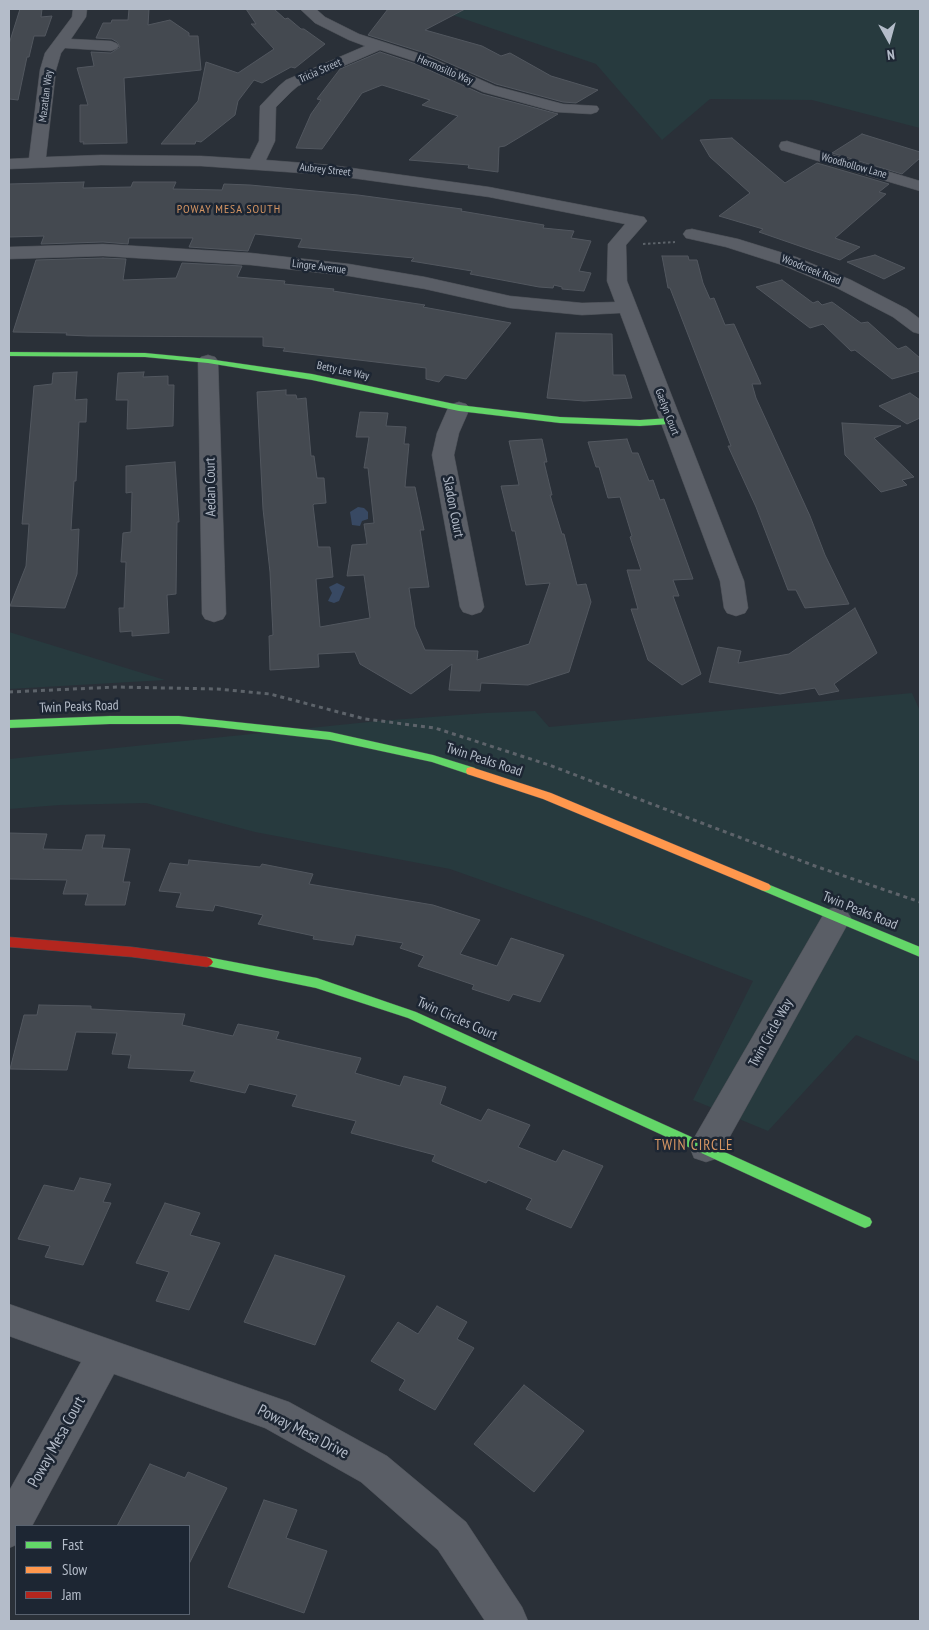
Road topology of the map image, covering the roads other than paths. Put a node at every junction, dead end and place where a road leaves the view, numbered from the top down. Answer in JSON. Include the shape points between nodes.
{"nodes":[{"id":1,"x":80,"y":9,"type":"edge"},
{"id":2,"x":307,"y":9,"type":"edge"},
{"id":3,"x":62,"y":43,"type":"junction"},
{"id":4,"x":379,"y":45,"type":"junction"},
{"id":5,"x":110,"y":46,"type":"dead end"},
{"id":6,"x":591,"y":110,"type":"dead end"},
{"id":7,"x":787,"y":146,"type":"dead end"},
{"id":8,"x":38,"y":162,"type":"junction"},
{"id":9,"x":9,"y":164,"type":"edge"},
{"id":10,"x":256,"y":164,"type":"junction"},
{"id":11,"x":920,"y":186,"type":"edge"},
{"id":12,"x":638,"y":221,"type":"joint"},
{"id":13,"x":692,"y":234,"type":"road end"},
{"id":14,"x":9,"y":253,"type":"edge"},
{"id":15,"x":627,"y":307,"type":"junction"},
{"id":16,"x":920,"y":328,"type":"edge"},
{"id":17,"x":9,"y":354,"type":"edge"},
{"id":18,"x":208,"y":361,"type":"junction"},
{"id":19,"x":459,"y":408,"type":"junction"},
{"id":20,"x":670,"y":421,"type":"junction"},
{"id":21,"x":472,"y":607,"type":"dead end"},
{"id":22,"x":736,"y":608,"type":"dead end"},
{"id":23,"x":214,"y":614,"type":"dead end"},
{"id":24,"x":9,"y":724,"type":"edge"},
{"id":25,"x":836,"y":918,"type":"junction"},
{"id":26,"x":9,"y":942,"type":"edge"},
{"id":27,"x":920,"y":952,"type":"edge"},
{"id":28,"x":706,"y":1148,"type":"junction"},
{"id":29,"x":865,"y":1222,"type":"dead end"},
{"id":30,"x":9,"y":1320,"type":"edge"},
{"id":31,"x":104,"y":1354,"type":"junction"},
{"id":32,"x":9,"y":1529,"type":"edge"},
{"id":33,"x":508,"y":1621,"type":"edge"}],
"edges":[{"from":1,"to":3,"type":"street","name":"Mazatlan Way","via":[[79,17]]},
{"from":2,"to":4,"type":"street","name":"Hermosillo Way","via":[[320,20]]},
{"from":3,"to":5,"type":"street"},
{"from":3,"to":8,"type":"street","name":"Mazatlan Way","via":[[53,53],[48,70]]},
{"from":4,"to":6,"type":"street","name":"Hermosillo Way","via":[[422,59],[489,90],[562,109]]},
{"from":4,"to":10,"type":"street","name":"Tricia Street","via":[[285,89],[268,106],[267,141]]},
{"from":7,"to":11,"type":"street","name":"Woodhollow Lane"},
{"from":8,"to":9,"type":"street","name":"Aubrey Street"},
{"from":8,"to":10,"type":"street","name":"Aubrey Street","via":[[121,160]]},
{"from":10,"to":12,"type":"street","name":"Aubrey Street","via":[[439,184]]},
{"from":12,"to":15,"type":"street","name":"Gaelyn Court","via":[[617,244],[617,281]]},
{"from":13,"to":16,"type":"street","name":"Woodcreek Road","via":[[789,261],[844,284],[900,313]]},
{"from":14,"to":15,"type":"street","name":"Lingre Avenue","via":[[103,250],[251,259],[368,273],[510,302],[582,308]]},
{"from":15,"to":20,"type":"street","name":"Gaelyn Court"},
{"from":17,"to":18,"type":"street","name":"Betty Lee Way","via":[[144,355]]},
{"from":18,"to":19,"type":"street","name":"Betty Lee Way","via":[[312,377]]},
{"from":18,"to":23,"type":"street","name":"Aedan Court"},
{"from":19,"to":20,"type":"street","name":"Betty Lee Way","via":[[560,420]]},
{"from":19,"to":21,"type":"street","name":"Sladon Court","via":[[448,433],[444,455]]},
{"from":20,"to":22,"type":"street","name":"Gaelyn Court","via":[[732,581]]},
{"from":24,"to":25,"type":"street","name":"Twin Peaks Road","via":[[110,720],[216,723],[330,736],[433,759],[547,796]]},
{"from":25,"to":27,"type":"street","name":"Twin Peaks Road"},
{"from":25,"to":28,"type":"street","name":"Twin Circle Way"},
{"from":26,"to":28,"type":"street","name":"Twin Circles Court","via":[[132,952],[240,966],[317,983],[412,1015]]},
{"from":28,"to":29,"type":"street","name":"Twin Circles Court"},
{"from":30,"to":31,"type":"street","name":"Poway Mesa Drive"},
{"from":31,"to":32,"type":"street","name":"Poway Mesa Court"},
{"from":31,"to":33,"type":"street","name":"Poway Mesa Drive","via":[[276,1414],[374,1468],[452,1536]]}]}
